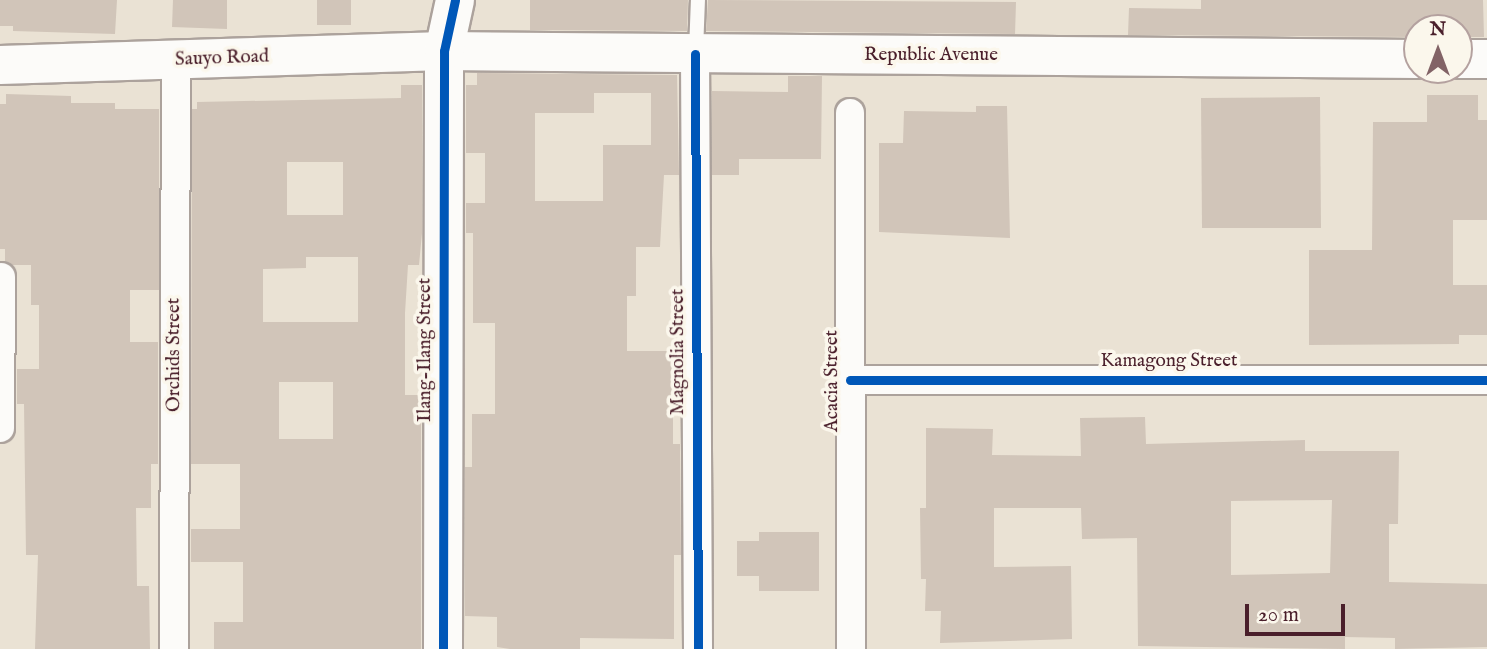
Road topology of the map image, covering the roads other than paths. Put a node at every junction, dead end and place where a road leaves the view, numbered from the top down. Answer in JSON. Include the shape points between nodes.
{"nodes":[{"id":1,"x":455,"y":0,"type":"edge"},
{"id":2,"x":698,"y":0,"type":"edge"},
{"id":3,"x":444,"y":51,"type":"junction"},
{"id":4,"x":695,"y":54,"type":"junction"},
{"id":5,"x":1403,"y":59,"type":"edge"},
{"id":6,"x":176,"y":61,"type":"junction"},
{"id":7,"x":0,"y":65,"type":"edge"},
{"id":8,"x":850,"y":113,"type":"dead end"},
{"id":9,"x":1,"y":277,"type":"edge"},
{"id":10,"x":850,"y":380,"type":"junction"},
{"id":11,"x":1487,"y":380,"type":"edge"},
{"id":12,"x":0,"y":428,"type":"edge"},
{"id":13,"x":174,"y":649,"type":"edge"},
{"id":14,"x":443,"y":649,"type":"edge"},
{"id":15,"x":698,"y":649,"type":"edge"},
{"id":16,"x":851,"y":649,"type":"edge"}],
"edges":[{"from":1,"to":3,"type":"main road","name":"Ilang-Ilang Street"},
{"from":2,"to":4,"type":"lane","name":"Magnolia Street"},
{"from":3,"to":4,"type":"main road","name":"Republic Avenue"},
{"from":3,"to":6,"type":"main road","name":"Sauyo Road"},
{"from":3,"to":14,"type":"main road","name":"Ilang-Ilang Street"},
{"from":4,"to":5,"type":"main road","name":"Republic Avenue"},
{"from":4,"to":15,"type":"street","name":"Magnolia Street"},
{"from":6,"to":7,"type":"main road","name":"Sauyo Road"},
{"from":6,"to":13,"type":"street","name":"Orchids Street"},
{"from":8,"to":10,"type":"street","name":"Acacia Street"},
{"from":9,"to":12,"type":"street"},
{"from":10,"to":11,"type":"street","name":"Kamagong Street"},
{"from":10,"to":16,"type":"street","name":"Acacia Street"}]}
